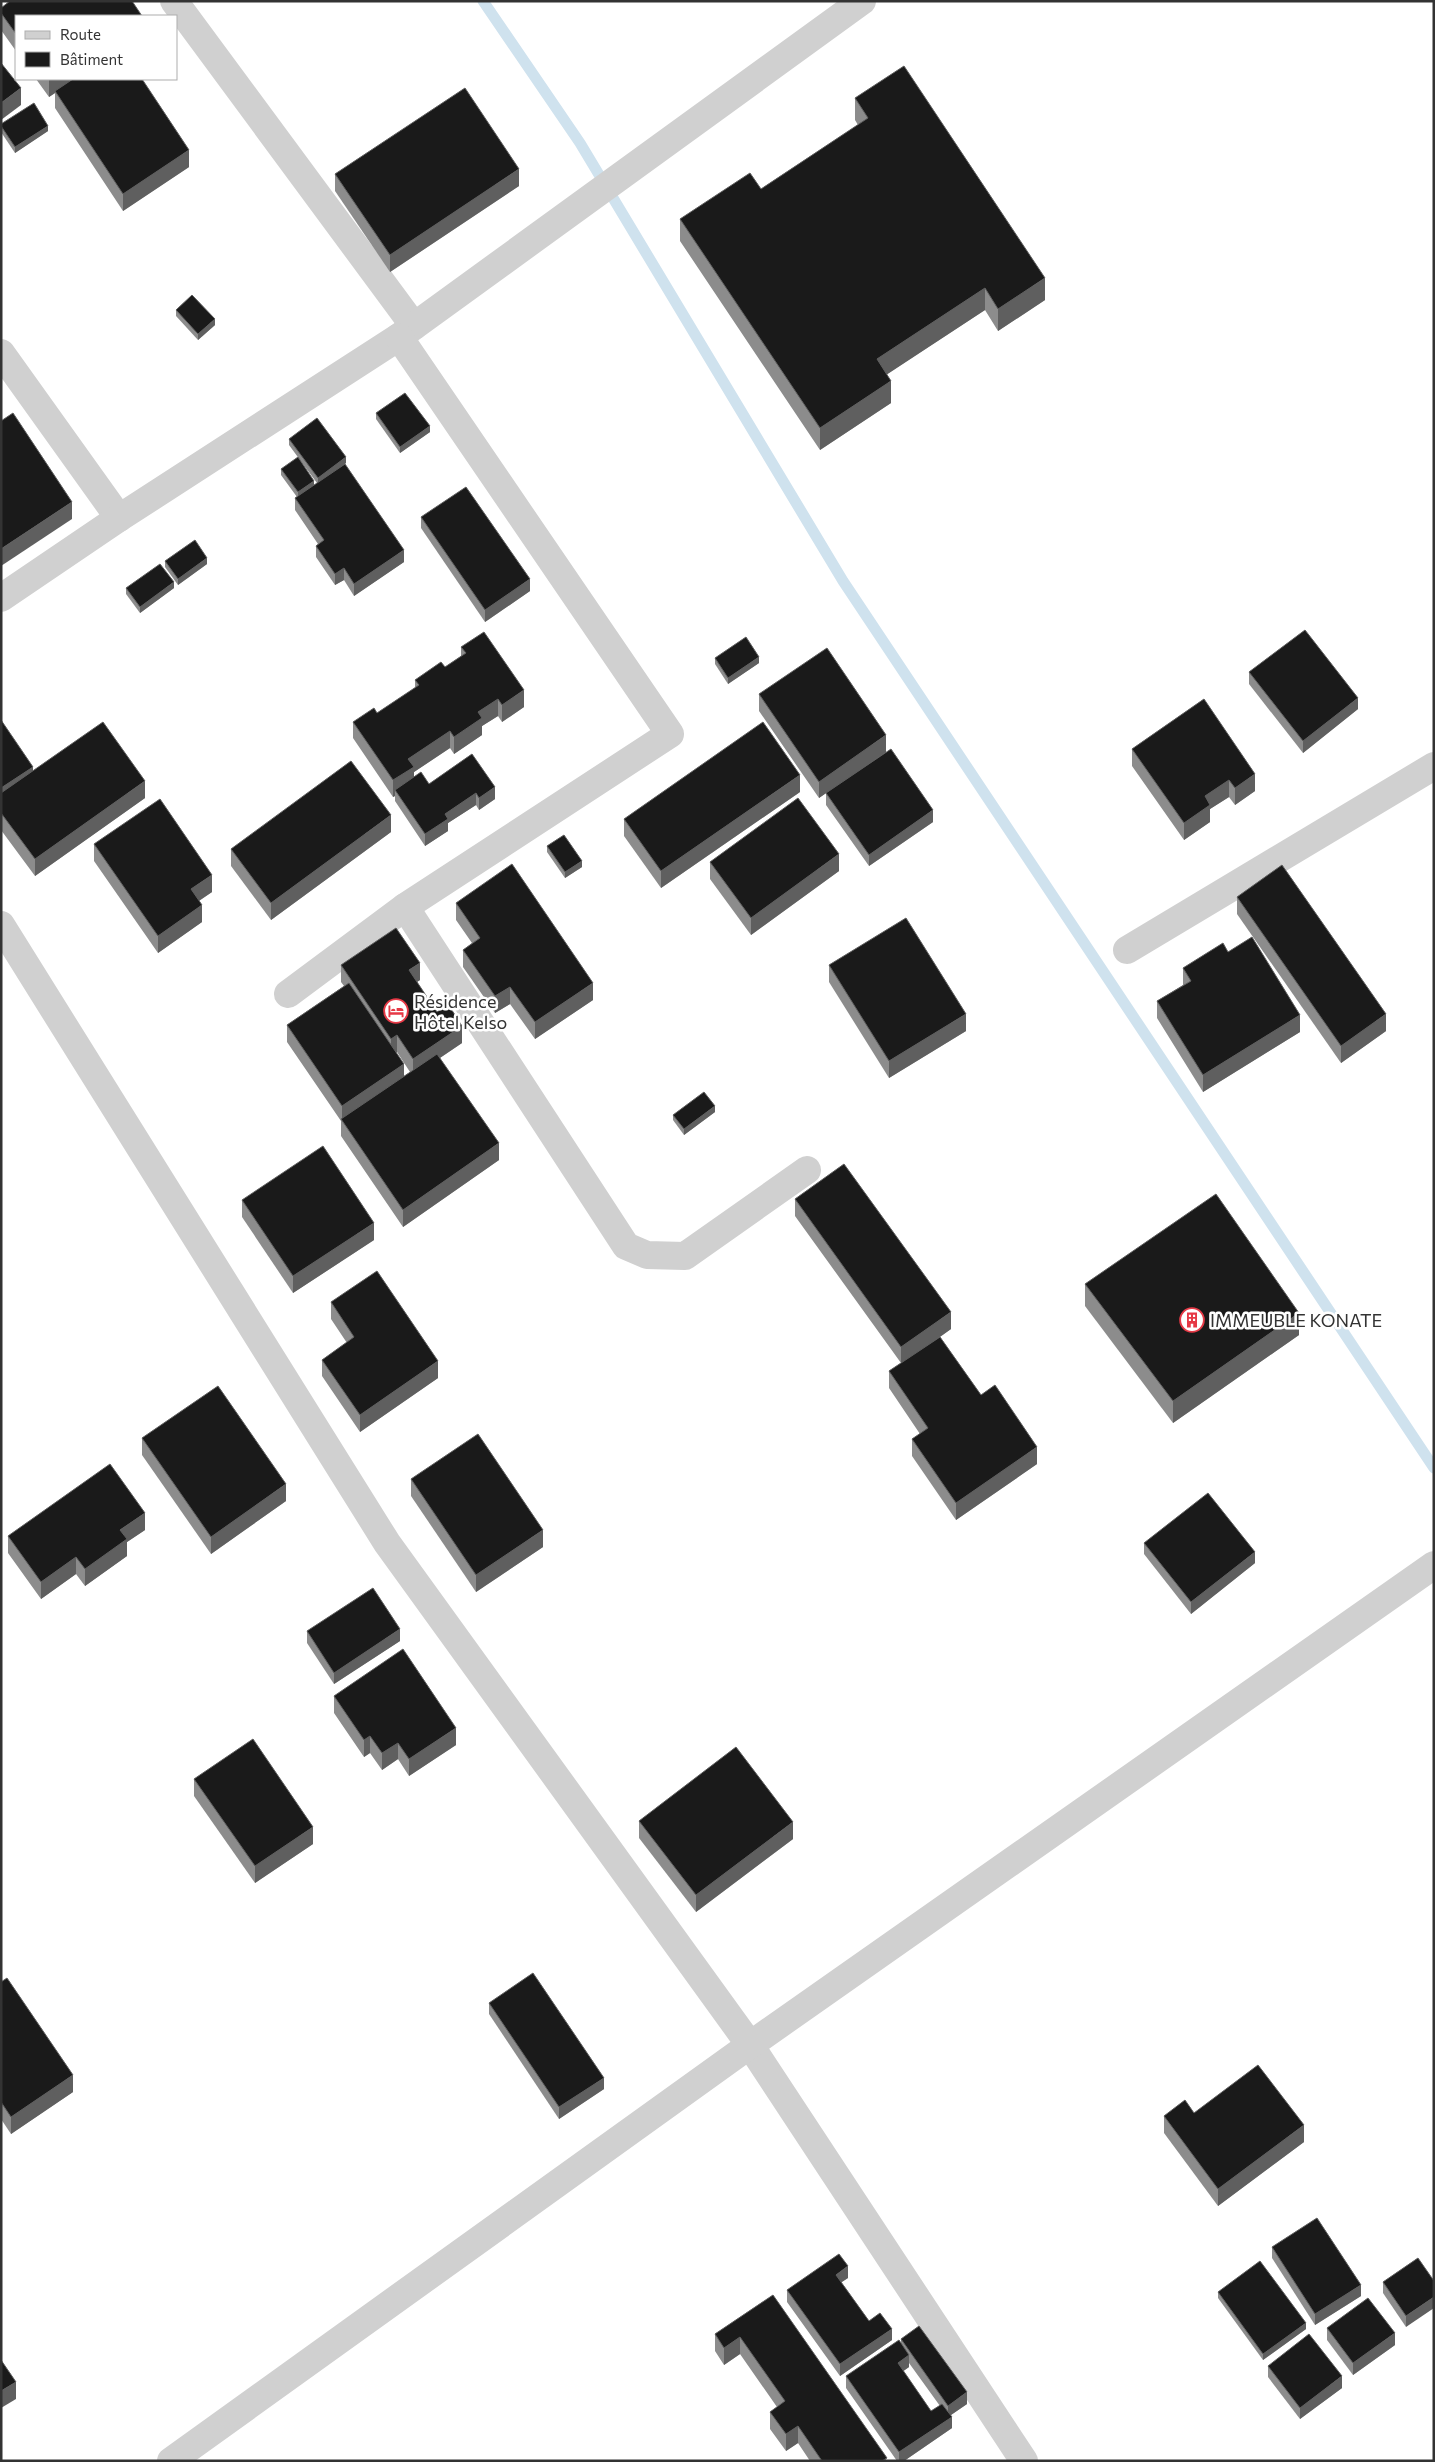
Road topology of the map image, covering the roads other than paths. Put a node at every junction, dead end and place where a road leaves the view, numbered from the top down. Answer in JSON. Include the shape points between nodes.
{"nodes":[{"id":1,"x":174,"y":1,"type":"edge"},
{"id":2,"x":862,"y":1,"type":"edge"},
{"id":3,"x":407,"y":332,"type":"junction"},
{"id":4,"x":1,"y":353,"type":"edge"},
{"id":5,"x":119,"y":518,"type":"junction"},
{"id":6,"x":1,"y":598,"type":"edge"},
{"id":7,"x":1434,"y":766,"type":"edge"},
{"id":8,"x":405,"y":907,"type":"junction"},
{"id":9,"x":1,"y":925,"type":"edge"},
{"id":10,"x":1126,"y":950,"type":"dead end"},
{"id":11,"x":288,"y":994,"type":"dead end"},
{"id":12,"x":807,"y":1170,"type":"dead end"},
{"id":13,"x":1434,"y":1565,"type":"edge"},
{"id":14,"x":750,"y":2045,"type":"junction"},
{"id":15,"x":170,"y":2461,"type":"edge"},
{"id":16,"x":1024,"y":2461,"type":"edge"}],
"edges":[{"from":1,"to":3,"type":"street"},
{"from":2,"to":3,"type":"street"},
{"from":3,"to":5,"type":"street"},
{"from":3,"to":8,"type":"street","via":[[670,734]]},
{"from":4,"to":5,"type":"street"},
{"from":5,"to":6,"type":"street"},
{"from":7,"to":10,"type":"street"},
{"from":8,"to":11,"type":"street"},
{"from":8,"to":12,"type":"street","via":[[626,1246],[647,1255],[685,1256]]},
{"from":9,"to":14,"type":"street","via":[[387,1542]]},
{"from":13,"to":14,"type":"street"},
{"from":14,"to":15,"type":"street"},
{"from":14,"to":16,"type":"street"}]}
